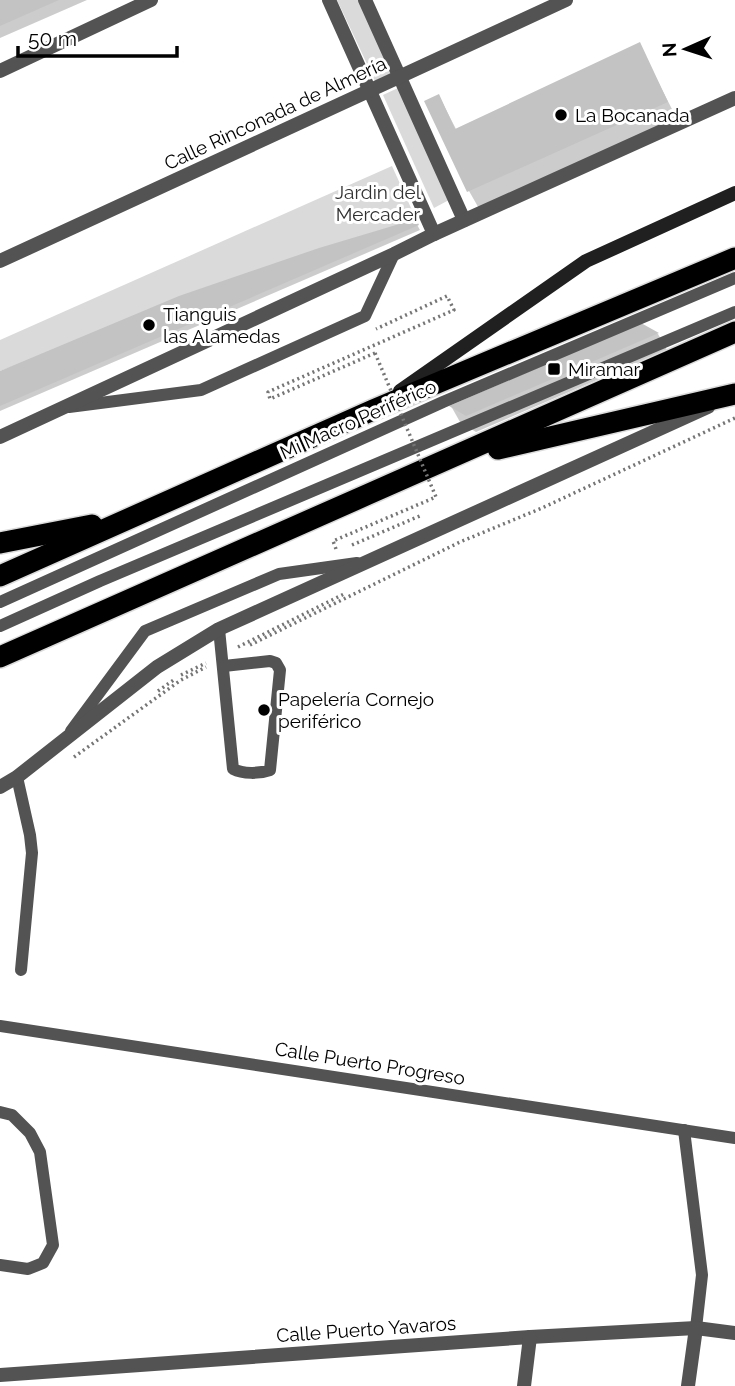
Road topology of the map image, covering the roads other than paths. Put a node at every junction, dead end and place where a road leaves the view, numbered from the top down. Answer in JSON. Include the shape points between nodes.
{"nodes":[{"id":1,"x":151,"y":0,"type":"edge"},
{"id":2,"x":329,"y":0,"type":"edge"},
{"id":3,"x":365,"y":0,"type":"edge"},
{"id":4,"x":566,"y":0,"type":"edge"},
{"id":5,"x":0,"y":71,"type":"edge"},
{"id":6,"x":399,"y":76,"type":"junction"},
{"id":7,"x":369,"y":90,"type":"junction"},
{"id":8,"x":735,"y":97,"type":"edge"},
{"id":9,"x":735,"y":193,"type":"edge"},
{"id":10,"x":464,"y":220,"type":"junction"},
{"id":11,"x":434,"y":234,"type":"junction"},
{"id":12,"x":394,"y":254,"type":"junction"},
{"id":13,"x":735,"y":258,"type":"edge"},
{"id":14,"x":0,"y":261,"type":"edge"},
{"id":15,"x":735,"y":278,"type":"edge"},
{"id":16,"x":735,"y":312,"type":"edge"},
{"id":17,"x":735,"y":332,"type":"edge"},
{"id":18,"x":735,"y":394,"type":"edge"},
{"id":19,"x":61,"y":408,"type":"junction"},
{"id":20,"x":373,"y":410,"type":"junction"},
{"id":21,"x":0,"y":437,"type":"edge"},
{"id":22,"x":448,"y":461,"type":"junction"},
{"id":23,"x":122,"y":520,"type":"junction"},
{"id":24,"x":0,"y":542,"type":"edge"},
{"id":25,"x":368,"y":561,"type":"junction"},
{"id":26,"x":0,"y":576,"type":"edge"},
{"id":27,"x":0,"y":602,"type":"edge"},
{"id":28,"x":0,"y":626,"type":"edge"},
{"id":29,"x":219,"y":629,"type":"junction"},
{"id":30,"x":0,"y":657,"type":"edge"},
{"id":31,"x":223,"y":659,"type":"junction"},
{"id":32,"x":68,"y":735,"type":"junction"},
{"id":33,"x":17,"y":777,"type":"junction"},
{"id":34,"x":0,"y":787,"type":"edge"},
{"id":35,"x":21,"y":970,"type":"dead end"},
{"id":36,"x":0,"y":1026,"type":"edge"},
{"id":37,"x":0,"y":1112,"type":"edge"},
{"id":38,"x":684,"y":1130,"type":"junction"},
{"id":39,"x":735,"y":1138,"type":"edge"},
{"id":40,"x":0,"y":1265,"type":"edge"},
{"id":41,"x":696,"y":1328,"type":"junction"},
{"id":42,"x":735,"y":1333,"type":"edge"},
{"id":43,"x":530,"y":1337,"type":"junction"},
{"id":44,"x":0,"y":1375,"type":"edge"},
{"id":45,"x":524,"y":1386,"type":"edge"},
{"id":46,"x":688,"y":1386,"type":"edge"}],
"edges":[{"from":1,"to":5,"type":"street"},
{"from":2,"to":7,"type":"street"},
{"from":3,"to":6,"type":"street"},
{"from":4,"to":6,"type":"street","name":"Calle Rinconada de Almería"},
{"from":6,"to":7,"type":"street","name":"Calle Rinconada de Almería"},
{"from":6,"to":10,"type":"street"},
{"from":7,"to":11,"type":"street"},
{"from":7,"to":14,"type":"street","name":"Calle Rinconada de Almería"},
{"from":8,"to":10,"type":"street"},
{"from":9,"to":20,"type":"main road","via":[[586,261]]},
{"from":10,"to":11,"type":"street"},
{"from":11,"to":12,"type":"street"},
{"from":12,"to":19,"type":"street"},
{"from":12,"to":19,"type":"lane","via":[[365,316],[201,390]]},
{"from":13,"to":20,"type":"highway"},
{"from":15,"to":27,"type":"lane","name":"Mi Macro Periférico","via":[[443,402]]},
{"from":16,"to":28,"type":"lane"},
{"from":17,"to":22,"type":"highway"},
{"from":18,"to":22,"type":"highway"},
{"from":18,"to":25,"type":"street"},
{"from":19,"to":21,"type":"street"},
{"from":20,"to":23,"type":"highway"},
{"from":22,"to":30,"type":"highway"},
{"from":23,"to":24,"type":"highway"},
{"from":23,"to":26,"type":"highway"},
{"from":25,"to":29,"type":"street"},
{"from":25,"to":32,"type":"lane","via":[[279,574],[145,631]]},
{"from":29,"to":31,"type":"lane"},
{"from":29,"to":32,"type":"street","via":[[157,667]]},
{"from":31,"to":31,"type":"lane","via":[[233,769],[270,770],[280,670],[270,661]]},
{"from":32,"to":33,"type":"street"},
{"from":33,"to":34,"type":"street"},
{"from":33,"to":35,"type":"lane","via":[[32,853]]},
{"from":36,"to":38,"type":"lane","name":"Calle Puerto Progreso"},
{"from":37,"to":40,"type":"lane","via":[[12,1115],[30,1133],[40,1152],[53,1245],[43,1263],[28,1269]]},
{"from":38,"to":39,"type":"lane","name":"Calle Puerto Progreso"},
{"from":38,"to":41,"type":"lane","via":[[702,1275]]},
{"from":41,"to":42,"type":"street","name":"Calle Puerto Yavaros"},
{"from":41,"to":43,"type":"street","name":"Calle Puerto Yavaros"},
{"from":41,"to":46,"type":"street"},
{"from":43,"to":44,"type":"street","name":"Calle Puerto Yavaros"},
{"from":43,"to":45,"type":"street"}]}
